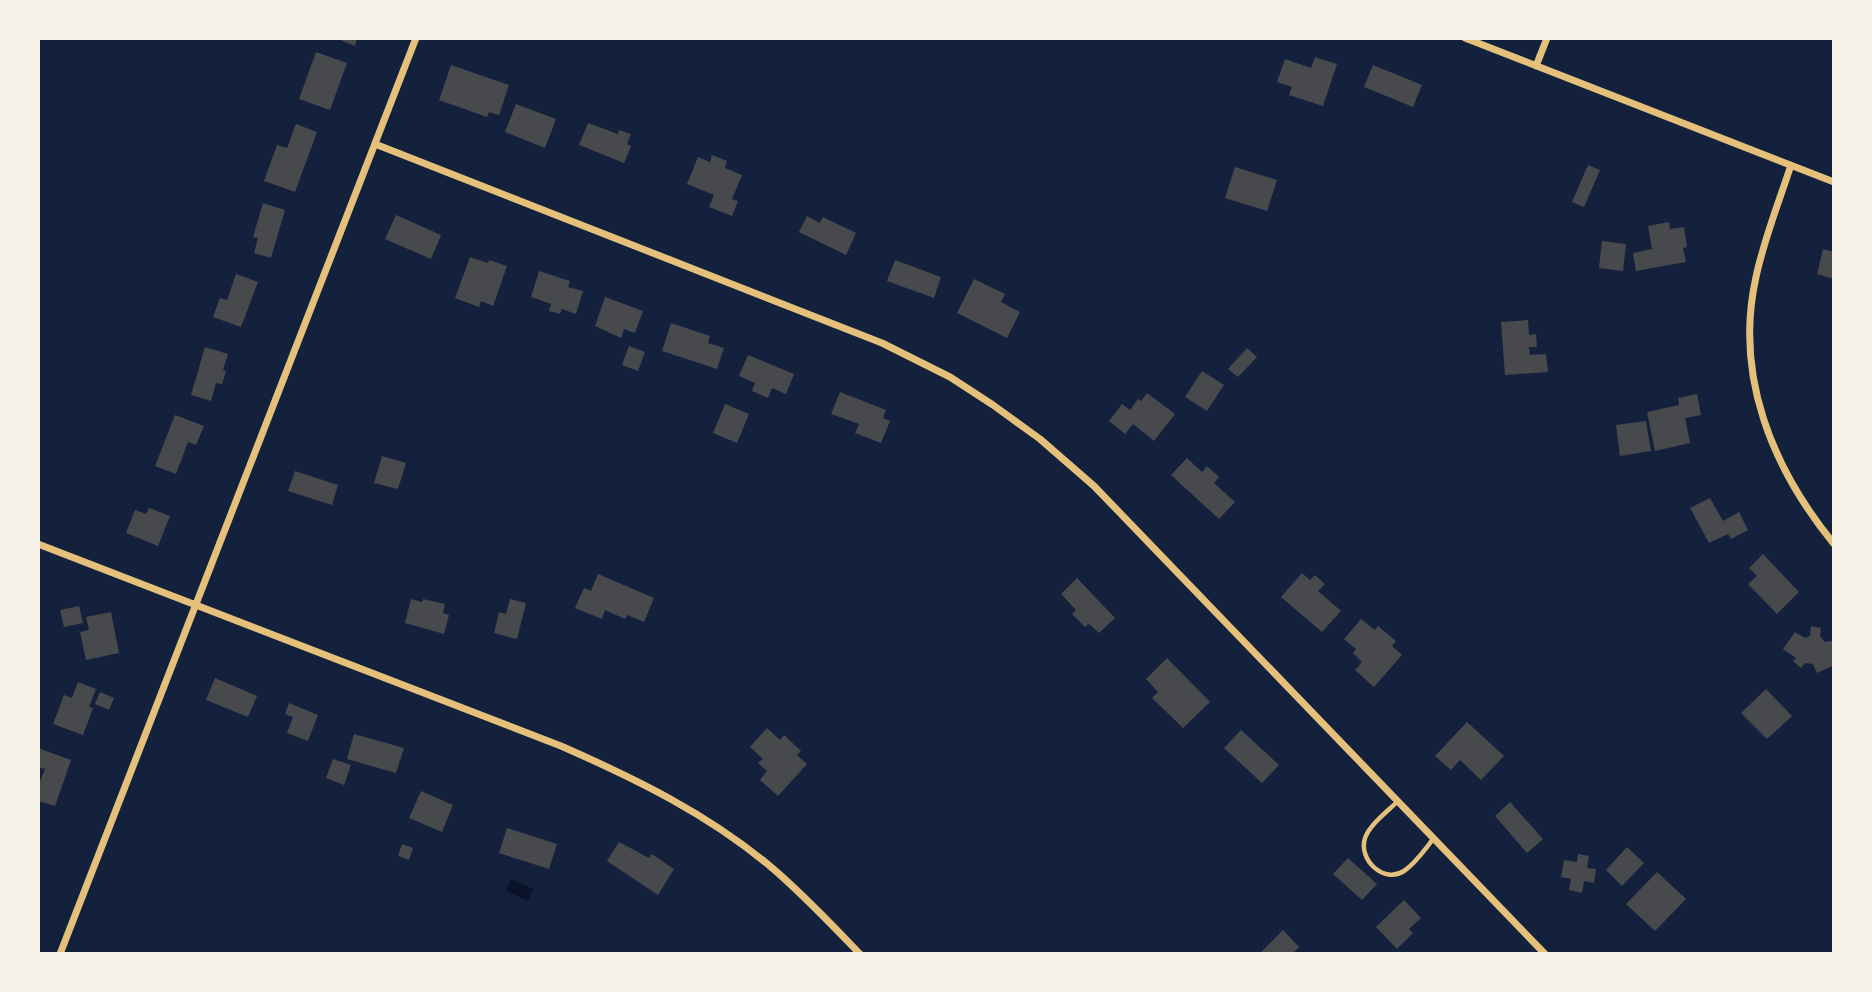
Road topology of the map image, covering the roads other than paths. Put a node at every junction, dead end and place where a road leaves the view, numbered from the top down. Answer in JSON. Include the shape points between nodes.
{"nodes":[{"id":1,"x":416,"y":38,"type":"edge"},
{"id":2,"x":1465,"y":38,"type":"edge"},
{"id":3,"x":1547,"y":38,"type":"edge"},
{"id":4,"x":1536,"y":66,"type":"junction"},
{"id":5,"x":375,"y":144,"type":"junction"},
{"id":6,"x":1791,"y":165,"type":"junction"},
{"id":7,"x":1833,"y":182,"type":"edge"},
{"id":8,"x":38,"y":544,"type":"edge"},
{"id":9,"x":1833,"y":544,"type":"edge"},
{"id":10,"x":196,"y":605,"type":"junction"},
{"id":11,"x":1398,"y":800,"type":"junction"},
{"id":12,"x":1434,"y":838,"type":"junction"},
{"id":13,"x":61,"y":954,"type":"edge"},
{"id":14,"x":860,"y":954,"type":"edge"},
{"id":15,"x":1545,"y":954,"type":"edge"}],
"edges":[{"from":1,"to":5,"type":"street"},
{"from":2,"to":4,"type":"street"},
{"from":3,"to":4,"type":"street"},
{"from":4,"to":6,"type":"street"},
{"from":5,"to":10,"type":"street"},
{"from":5,"to":11,"type":"street","via":[[881,343],[971,390],[1041,439],[1094,486]]},
{"from":6,"to":7,"type":"street"},
{"from":6,"to":9,"type":"street","via":[[1756,275],[1751,363],[1774,452],[1805,507]]},
{"from":8,"to":10,"type":"street"},
{"from":10,"to":13,"type":"street"},
{"from":10,"to":14,"type":"street","via":[[634,778],[691,810],[769,866]]},
{"from":11,"to":12,"type":"street"},
{"from":11,"to":12,"type":"lane","via":[[1364,839],[1369,864],[1394,875],[1404,871]]},
{"from":12,"to":15,"type":"street"}]}
